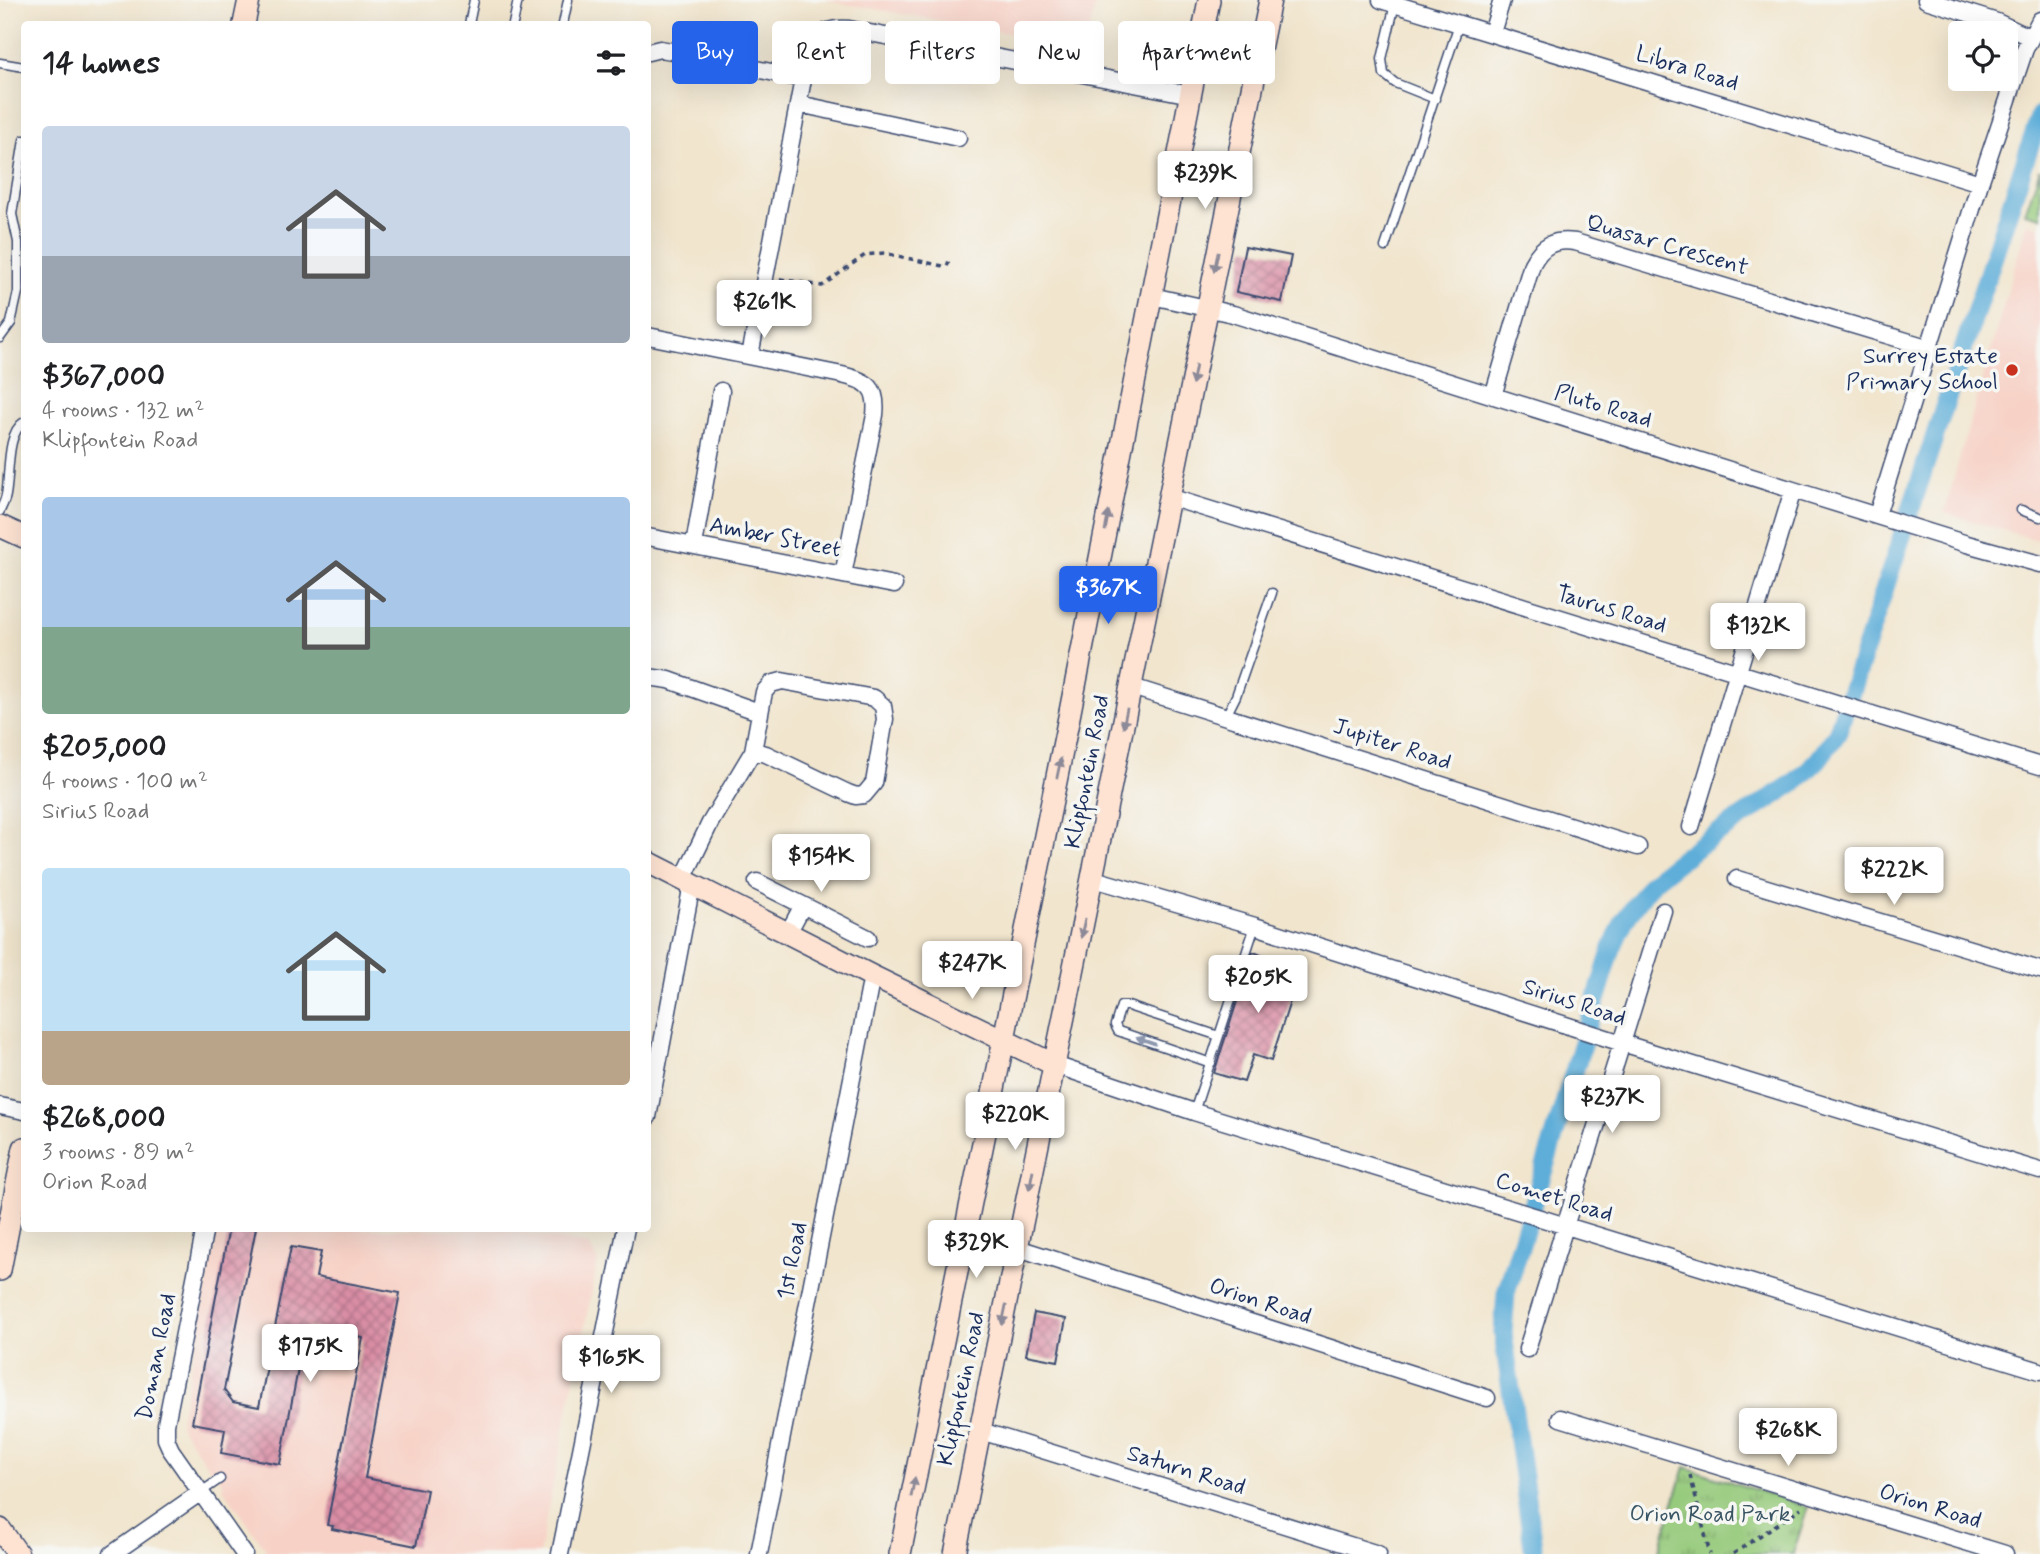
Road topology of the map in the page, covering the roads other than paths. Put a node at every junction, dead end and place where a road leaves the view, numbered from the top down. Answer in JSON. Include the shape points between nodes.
{"nodes":[{"id":1,"x":249,"y":0,"type":"edge"},
{"id":2,"x":474,"y":0,"type":"edge"},
{"id":3,"x":518,"y":0,"type":"edge"},
{"id":4,"x":568,"y":0,"type":"edge"},
{"id":5,"x":1209,"y":0,"type":"edge"},
{"id":6,"x":1269,"y":0,"type":"edge"},
{"id":7,"x":1502,"y":0,"type":"edge"},
{"id":8,"x":1926,"y":0,"type":"edge"},
{"id":9,"x":1388,"y":2,"type":"edge"},
{"id":10,"x":2040,"y":20,"type":"edge"},
{"id":11,"x":245,"y":21,"type":"edge"},
{"id":12,"x":470,"y":21,"type":"edge"},
{"id":13,"x":514,"y":21,"type":"edge"},
{"id":14,"x":564,"y":21,"type":"edge"},
{"id":15,"x":1460,"y":24,"type":"junction"},
{"id":16,"x":1492,"y":33,"type":"junction"},
{"id":17,"x":871,"y":34,"type":"edge"},
{"id":18,"x":2029,"y":37,"type":"junction"},
{"id":19,"x":651,"y":51,"type":"edge"},
{"id":20,"x":0,"y":63,"type":"edge"},
{"id":21,"x":21,"y":66,"type":"edge"},
{"id":22,"x":772,"y":72,"type":"edge"},
{"id":23,"x":802,"y":84,"type":"edge"},
{"id":24,"x":1191,"y":94,"type":"junction"},
{"id":25,"x":1435,"y":99,"type":"junction"},
{"id":26,"x":799,"y":104,"type":"junction"},
{"id":27,"x":958,"y":138,"type":"dead end"},
{"id":28,"x":21,"y":158,"type":"edge"},
{"id":29,"x":1980,"y":183,"type":"junction"},
{"id":30,"x":21,"y":243,"type":"edge"},
{"id":31,"x":1385,"y":247,"type":"dead end"},
{"id":32,"x":1152,"y":296,"type":"junction"},
{"id":33,"x":1207,"y":308,"type":"junction"},
{"id":34,"x":651,"y":337,"type":"edge"},
{"id":35,"x":0,"y":338,"type":"edge"},
{"id":36,"x":1930,"y":348,"type":"junction"},
{"id":37,"x":750,"y":356,"type":"junction"},
{"id":38,"x":721,"y":391,"type":"dead end"},
{"id":39,"x":1493,"y":396,"type":"junction"},
{"id":40,"x":21,"y":424,"type":"edge"},
{"id":41,"x":1793,"y":490,"type":"junction"},
{"id":42,"x":1169,"y":497,"type":"junction"},
{"id":43,"x":2021,"y":510,"type":"dead end"},
{"id":44,"x":0,"y":511,"type":"edge"},
{"id":45,"x":1877,"y":515,"type":"junction"},
{"id":46,"x":2040,"y":517,"type":"edge"},
{"id":47,"x":0,"y":526,"type":"edge"},
{"id":48,"x":21,"y":536,"type":"edge"},
{"id":49,"x":651,"y":538,"type":"edge"},
{"id":50,"x":694,"y":545,"type":"junction"},
{"id":51,"x":2040,"y":564,"type":"edge"},
{"id":52,"x":843,"y":575,"type":"junction"},
{"id":53,"x":894,"y":585,"type":"dead end"},
{"id":54,"x":1272,"y":593,"type":"dead end"},
{"id":55,"x":1736,"y":672,"type":"junction"},
{"id":56,"x":651,"y":677,"type":"edge"},
{"id":57,"x":1132,"y":687,"type":"junction"},
{"id":58,"x":759,"y":712,"type":"junction"},
{"id":59,"x":1226,"y":716,"type":"junction"},
{"id":60,"x":753,"y":751,"type":"junction"},
{"id":61,"x":2040,"y":766,"type":"edge"},
{"id":62,"x":1691,"y":827,"type":"dead end"},
{"id":63,"x":1638,"y":846,"type":"dead end"},
{"id":64,"x":651,"y":864,"type":"edge"},
{"id":65,"x":1094,"y":879,"type":"junction"},
{"id":66,"x":1737,"y":879,"type":"dead end"},
{"id":67,"x":688,"y":882,"type":"junction"},
{"id":68,"x":757,"y":882,"type":"dead end"},
{"id":69,"x":803,"y":905,"type":"junction"},
{"id":70,"x":1663,"y":911,"type":"dead end"},
{"id":71,"x":1255,"y":926,"type":"junction"},
{"id":72,"x":788,"y":933,"type":"junction"},
{"id":73,"x":868,"y":938,"type":"dead end"},
{"id":74,"x":2040,"y":970,"type":"edge"},
{"id":75,"x":872,"y":976,"type":"junction"},
{"id":76,"x":1219,"y":1036,"type":"junction"},
{"id":77,"x":1005,"y":1039,"type":"junction"},
{"id":78,"x":1622,"y":1043,"type":"junction"},
{"id":79,"x":1210,"y":1063,"type":"junction"},
{"id":80,"x":1055,"y":1065,"type":"junction"},
{"id":81,"x":651,"y":1099,"type":"edge"},
{"id":82,"x":0,"y":1106,"type":"edge"},
{"id":83,"x":21,"y":1110,"type":"edge"},
{"id":84,"x":1194,"y":1112,"type":"junction"},
{"id":85,"x":21,"y":1163,"type":"edge"},
{"id":86,"x":2040,"y":1171,"type":"edge"},
{"id":87,"x":1565,"y":1225,"type":"junction"},
{"id":88,"x":204,"y":1232,"type":"edge"},
{"id":89,"x":623,"y":1232,"type":"edge"},
{"id":90,"x":1018,"y":1248,"type":"junction"},
{"id":91,"x":0,"y":1270,"type":"edge"},
{"id":92,"x":1527,"y":1349,"type":"dead end"},
{"id":93,"x":2040,"y":1371,"type":"edge"},
{"id":94,"x":1487,"y":1398,"type":"dead end"},
{"id":95,"x":1560,"y":1418,"type":"dead end"},
{"id":96,"x":981,"y":1431,"type":"junction"},
{"id":97,"x":220,"y":1479,"type":"dead end"},
{"id":98,"x":201,"y":1492,"type":"junction"},
{"id":99,"x":0,"y":1529,"type":"edge"},
{"id":100,"x":18,"y":1554,"type":"edge"},
{"id":101,"x":112,"y":1554,"type":"edge"},
{"id":102,"x":244,"y":1554,"type":"edge"},
{"id":103,"x":560,"y":1554,"type":"edge"},
{"id":104,"x":759,"y":1554,"type":"edge"},
{"id":105,"x":900,"y":1554,"type":"edge"},
{"id":106,"x":955,"y":1554,"type":"edge"},
{"id":107,"x":1378,"y":1554,"type":"edge"},
{"id":108,"x":2006,"y":1554,"type":"edge"}],
"edges":[{"from":1,"to":11,"type":"main road"},
{"from":2,"to":12,"type":"lane"},
{"from":3,"to":13,"type":"lane"},
{"from":4,"to":14,"type":"lane"},
{"from":5,"to":24,"type":"main road","name":"Klipfontein Road"},
{"from":6,"to":33,"type":"main road","name":"Klipfontein Road","one_way":true},
{"from":7,"to":16,"type":"street"},
{"from":8,"to":18,"type":"street"},
{"from":9,"to":15,"type":"street","name":"Libra Road"},
{"from":9,"to":25,"type":"lane","via":[[1384,74]]},
{"from":10,"to":18,"type":"street"},
{"from":15,"to":16,"type":"street","name":"Libra Road"},
{"from":15,"to":25,"type":"lane"},
{"from":16,"to":29,"type":"street","name":"Libra Road"},
{"from":17,"to":24,"type":"street"},
{"from":18,"to":29,"type":"street"},
{"from":19,"to":22,"type":"street","via":[[672,51]]},
{"from":20,"to":21,"type":"lane"},
{"from":23,"to":26,"type":"street"},
{"from":24,"to":32,"type":"main road","name":"Klipfontein Road"},
{"from":25,"to":31,"type":"lane"},
{"from":26,"to":27,"type":"street"},
{"from":26,"to":37,"type":"street"},
{"from":28,"to":30,"type":"lane","via":[[12,214]]},
{"from":29,"to":36,"type":"street"},
{"from":30,"to":35,"type":"lane","via":[[15,309]]},
{"from":32,"to":33,"type":"street","name":"Pluto Road"},
{"from":77,"to":32,"type":"main road","name":"Klipfontein Road","one_way":true},
{"from":33,"to":39,"type":"street","name":"Pluto Road"},
{"from":33,"to":42,"type":"main road","name":"Klipfontein Road","one_way":true},
{"from":34,"to":37,"type":"street"},
{"from":36,"to":39,"type":"street","name":"Quasar Crescent","via":[[1575,242],[1556,241],[1540,251],[1532,264]]},
{"from":36,"to":45,"type":"street"},
{"from":37,"to":52,"type":"street","via":[[842,375],[867,384],[873,392],[875,415]]},
{"from":38,"to":50,"type":"street"},
{"from":39,"to":41,"type":"street","name":"Pluto Road"},
{"from":40,"to":44,"type":"lane","via":[[13,436]]},
{"from":41,"to":45,"type":"street","name":"Pluto Road"},
{"from":41,"to":55,"type":"street"},
{"from":42,"to":55,"type":"street","name":"Taurus Road"},
{"from":42,"to":57,"type":"main road","name":"Klipfontein Road"},
{"from":43,"to":46,"type":"lane"},
{"from":45,"to":51,"type":"street","name":"Pluto Road"},
{"from":47,"to":48,"type":"main road"},
{"from":49,"to":50,"type":"street","name":"Amber Street"},
{"from":50,"to":52,"type":"street","name":"Amber Street"},
{"from":52,"to":53,"type":"street","name":"Amber Street"},
{"from":54,"to":59,"type":"lane"},
{"from":55,"to":61,"type":"street","name":"Taurus Road"},
{"from":55,"to":62,"type":"street"},
{"from":56,"to":58,"type":"street"},
{"from":57,"to":59,"type":"street","name":"Jupiter Road"},
{"from":57,"to":65,"type":"main road","name":"Klipfontein Road","one_way":true},
{"from":58,"to":60,"type":"street"},
{"from":58,"to":60,"type":"street","via":[[764,692],[782,681],[874,698],[883,706],[885,719],[874,783],[864,795],[848,793]]},
{"from":59,"to":63,"type":"street","name":"Jupiter Road"},
{"from":60,"to":67,"type":"street","via":[[710,824]]},
{"from":64,"to":67,"type":"main road"},
{"from":65,"to":71,"type":"street","name":"Sirius Road"},
{"from":65,"to":80,"type":"main road","name":"Klipfontein Road","one_way":true},
{"from":66,"to":74,"type":"street"},
{"from":67,"to":72,"type":"main road"},
{"from":67,"to":81,"type":"street"},
{"from":68,"to":69,"type":"street"},
{"from":69,"to":72,"type":"street"},
{"from":69,"to":73,"type":"street"},
{"from":70,"to":78,"type":"street"},
{"from":71,"to":76,"type":"lane"},
{"from":71,"to":78,"type":"street","name":"Sirius Road"},
{"from":72,"to":75,"type":"main road"},
{"from":75,"to":77,"type":"main road"},
{"from":75,"to":104,"type":"street","name":"1st Road"},
{"from":76,"to":79,"type":"lane"},
{"from":79,"to":76,"type":"lane","one_way":true,"via":[[1118,1031],[1119,1010],[1128,1006]]},
{"from":77,"to":80,"type":"main road"},
{"from":105,"to":77,"type":"main road","name":"Klipfontein Road","one_way":true},
{"from":78,"to":86,"type":"street","name":"Sirius Road"},
{"from":78,"to":87,"type":"street"},
{"from":79,"to":84,"type":"lane"},
{"from":80,"to":84,"type":"street","name":"Comet Road"},
{"from":80,"to":90,"type":"main road","name":"Klipfontein Road","one_way":true},
{"from":82,"to":83,"type":"street"},
{"from":84,"to":87,"type":"street","name":"Comet Road"},
{"from":85,"to":91,"type":"main road"},
{"from":87,"to":92,"type":"street"},
{"from":87,"to":93,"type":"street","name":"Comet Road"},
{"from":88,"to":98,"type":"street","name":"Doman Road","via":[[165,1432],[171,1450]]},
{"from":89,"to":103,"type":"street"},
{"from":90,"to":94,"type":"street","name":"Orion Road"},
{"from":90,"to":96,"type":"main road","name":"Klipfontein Road","one_way":true},
{"from":95,"to":108,"type":"street","name":"Orion Road"},
{"from":96,"to":106,"type":"main road","name":"Klipfontein Road"},
{"from":96,"to":107,"type":"street","name":"Saturn Road"},
{"from":97,"to":98,"type":"lane"},
{"from":98,"to":101,"type":"street"},
{"from":98,"to":102,"type":"street","name":"Doman Road"},
{"from":99,"to":100,"type":"main road"}]}
